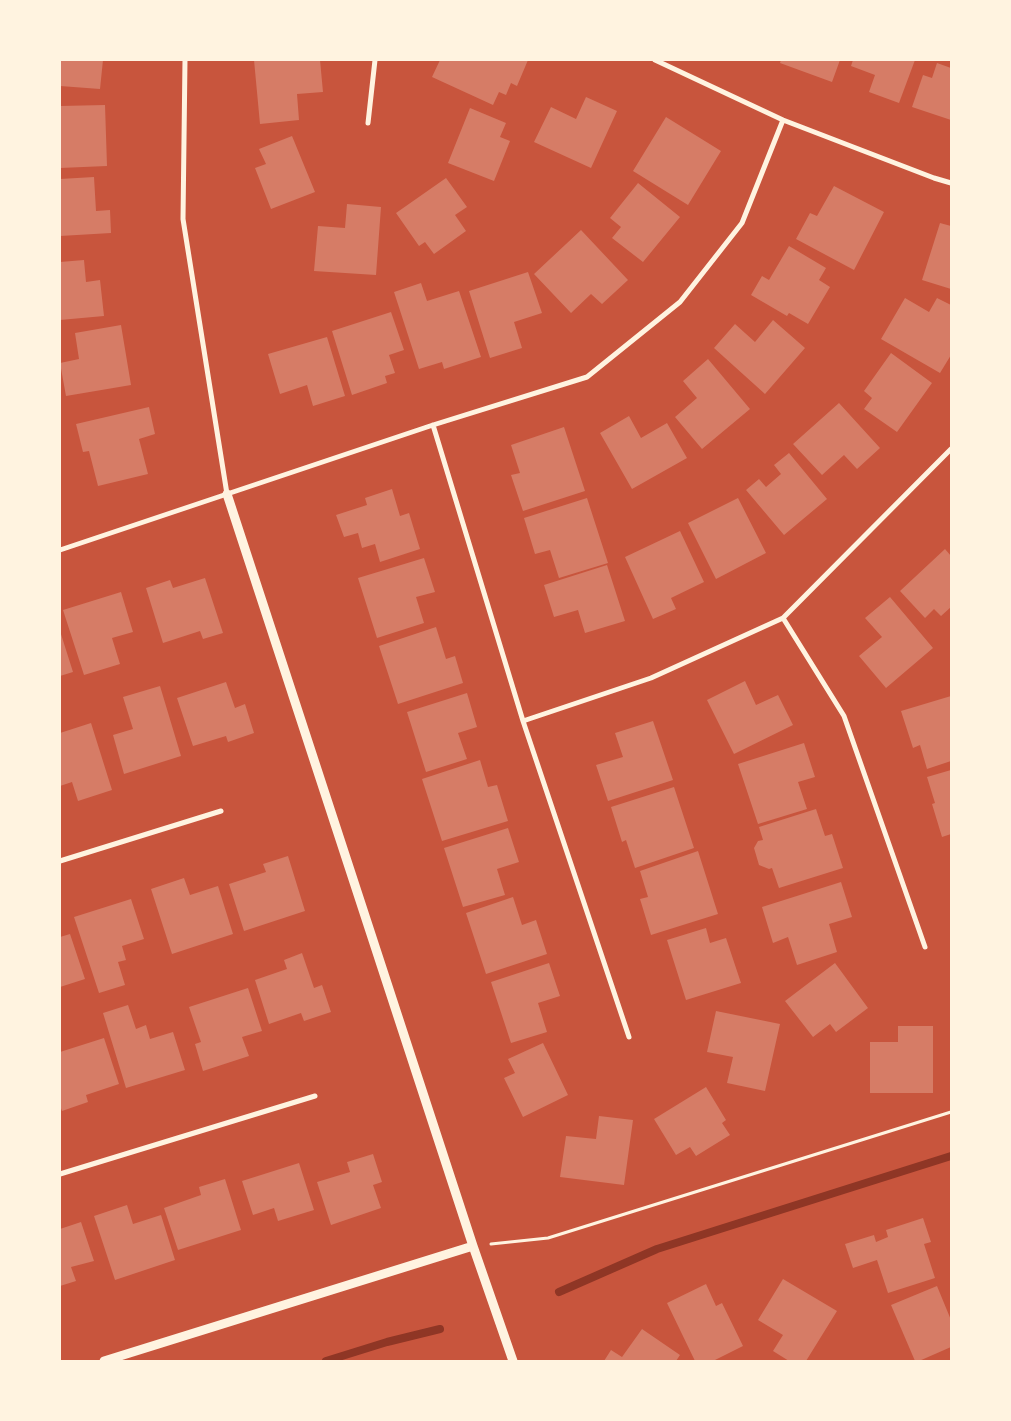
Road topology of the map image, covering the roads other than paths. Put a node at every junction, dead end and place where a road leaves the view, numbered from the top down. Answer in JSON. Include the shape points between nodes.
{"nodes":[{"id":1,"x":185,"y":60,"type":"edge"},
{"id":2,"x":375,"y":60,"type":"edge"},
{"id":3,"x":656,"y":60,"type":"edge"},
{"id":4,"x":783,"y":120,"type":"junction"},
{"id":5,"x":368,"y":124,"type":"dead end"},
{"id":6,"x":951,"y":183,"type":"edge"},
{"id":7,"x":433,"y":424,"type":"junction"},
{"id":8,"x":951,"y":449,"type":"edge"},
{"id":9,"x":228,"y":494,"type":"junction"},
{"id":10,"x":60,"y":550,"type":"edge"},
{"id":11,"x":783,"y":618,"type":"junction"},
{"id":12,"x":523,"y":720,"type":"junction"},
{"id":13,"x":221,"y":810,"type":"dead end"},
{"id":14,"x":60,"y":861,"type":"edge"},
{"id":15,"x":926,"y":947,"type":"dead end"},
{"id":16,"x":629,"y":1037,"type":"dead end"},
{"id":17,"x":315,"y":1096,"type":"dead end"},
{"id":18,"x":60,"y":1174,"type":"edge"},
{"id":19,"x":473,"y":1246,"type":"junction"},
{"id":20,"x":104,"y":1361,"type":"edge"},
{"id":21,"x":513,"y":1361,"type":"edge"}],
"edges":[{"from":1,"to":9,"type":"street","via":[[184,220]]},
{"from":2,"to":5,"type":"street"},
{"from":3,"to":4,"type":"street"},
{"from":4,"to":6,"type":"street"},
{"from":4,"to":7,"type":"street","via":[[742,223],[680,302],[587,377]]},
{"from":7,"to":9,"type":"street"},
{"from":7,"to":12,"type":"street"},
{"from":8,"to":11,"type":"street"},
{"from":9,"to":10,"type":"street"},
{"from":9,"to":19,"type":"street"},
{"from":11,"to":12,"type":"street","via":[[650,678]]},
{"from":11,"to":15,"type":"street","via":[[844,716]]},
{"from":12,"to":16,"type":"street"},
{"from":13,"to":14,"type":"street"},
{"from":17,"to":18,"type":"street"},
{"from":19,"to":20,"type":"street"},
{"from":19,"to":21,"type":"street"}]}
